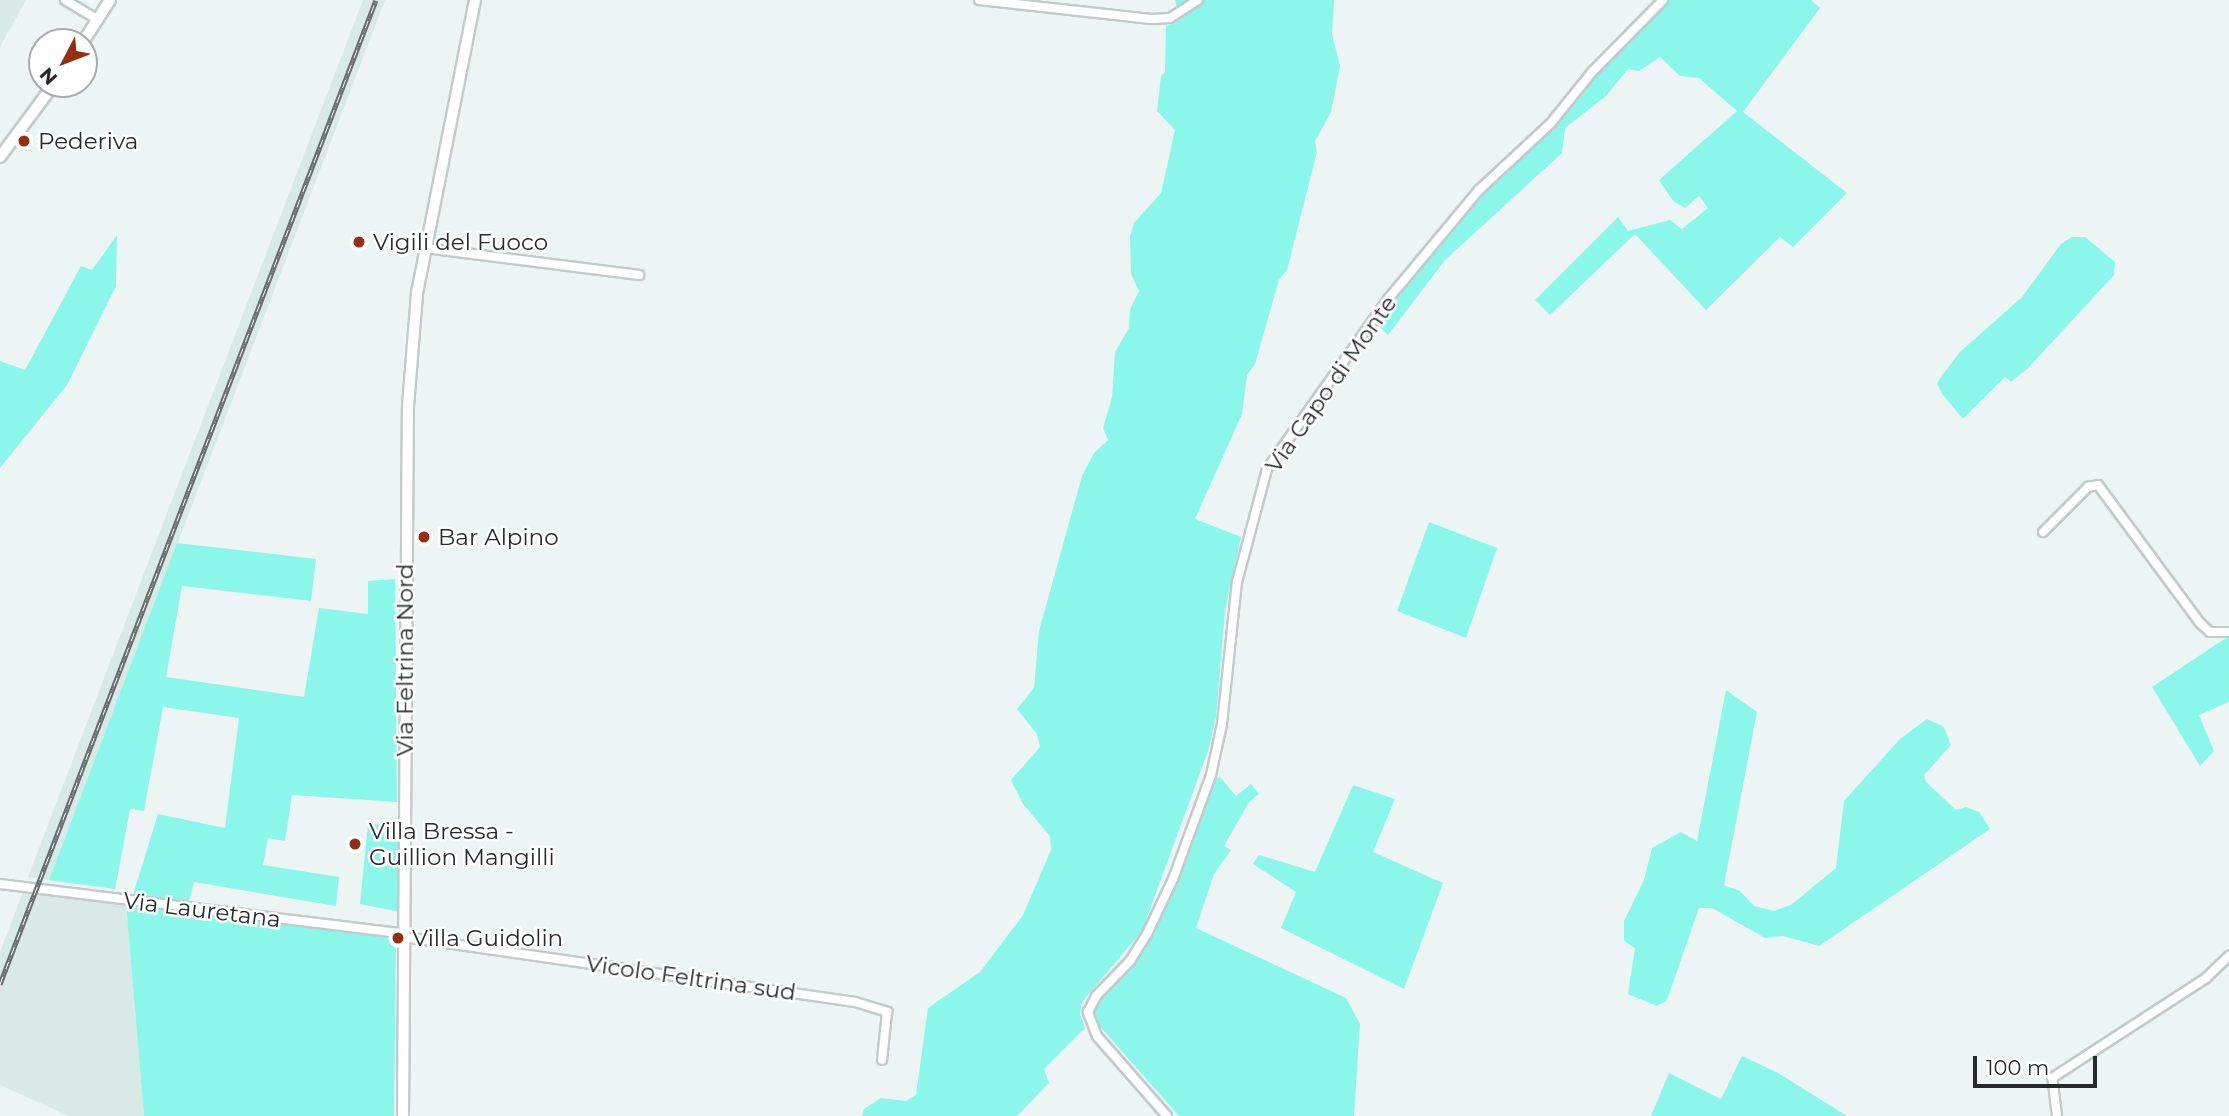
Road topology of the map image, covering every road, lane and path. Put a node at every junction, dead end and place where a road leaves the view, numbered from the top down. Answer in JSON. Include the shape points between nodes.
{"nodes":[{"id":1,"x":65,"y":0,"type":"edge"},
{"id":2,"x":110,"y":0,"type":"edge"},
{"id":3,"x":475,"y":0,"type":"edge"},
{"id":4,"x":979,"y":0,"type":"edge"},
{"id":5,"x":1198,"y":0,"type":"edge"},
{"id":6,"x":1663,"y":0,"type":"edge"},
{"id":7,"x":98,"y":20,"type":"junction"},
{"id":8,"x":93,"y":28,"type":"edge"},
{"id":9,"x":44,"y":98,"type":"edge"},
{"id":10,"x":0,"y":157,"type":"edge"},
{"id":11,"x":425,"y":247,"type":"junction"},
{"id":12,"x":639,"y":275,"type":"dead end"},
{"id":13,"x":2043,"y":531,"type":"dead end"},
{"id":14,"x":2229,"y":632,"type":"edge"},
{"id":15,"x":0,"y":884,"type":"edge"},
{"id":16,"x":405,"y":936,"type":"junction"},
{"id":17,"x":2229,"y":956,"type":"edge"},
{"id":18,"x":882,"y":1060,"type":"dead end"},
{"id":19,"x":403,"y":1116,"type":"edge"},
{"id":20,"x":1167,"y":1116,"type":"edge"},
{"id":21,"x":2057,"y":1116,"type":"edge"}],
"edges":[{"from":1,"to":7,"type":"street"},
{"from":2,"to":7,"type":"main road"},
{"from":3,"to":11,"type":"main road","name":"Via Feltrina Nord"},
{"from":4,"to":5,"type":"street","via":[[1151,19],[1170,18]]},
{"from":6,"to":20,"type":"street","name":"Via Capo di Monte","via":[[1593,71],[1551,123],[1479,190],[1389,298],[1267,469],[1237,582],[1222,724],[1211,775],[1147,934],[1130,961],[1091,1003],[1088,1020]]},
{"from":7,"to":8,"type":"main road"},
{"from":9,"to":10,"type":"main road"},
{"from":11,"to":12,"type":"street"},
{"from":11,"to":16,"type":"main road","name":"Via Feltrina Nord","via":[[408,406]]},
{"from":13,"to":14,"type":"street","via":[[2088,487],[2098,485],[2111,496],[2200,623],[2210,632]]},
{"from":15,"to":16,"type":"street","name":"Via Lauretana"},
{"from":16,"to":18,"type":"street","name":"Vicolo Feltrina sud","via":[[855,1002],[887,1012]]},
{"from":16,"to":19,"type":"main road","name":"Via Feltrina Nord"},
{"from":17,"to":21,"type":"street","via":[[2206,978],[2052,1077]]}]}
